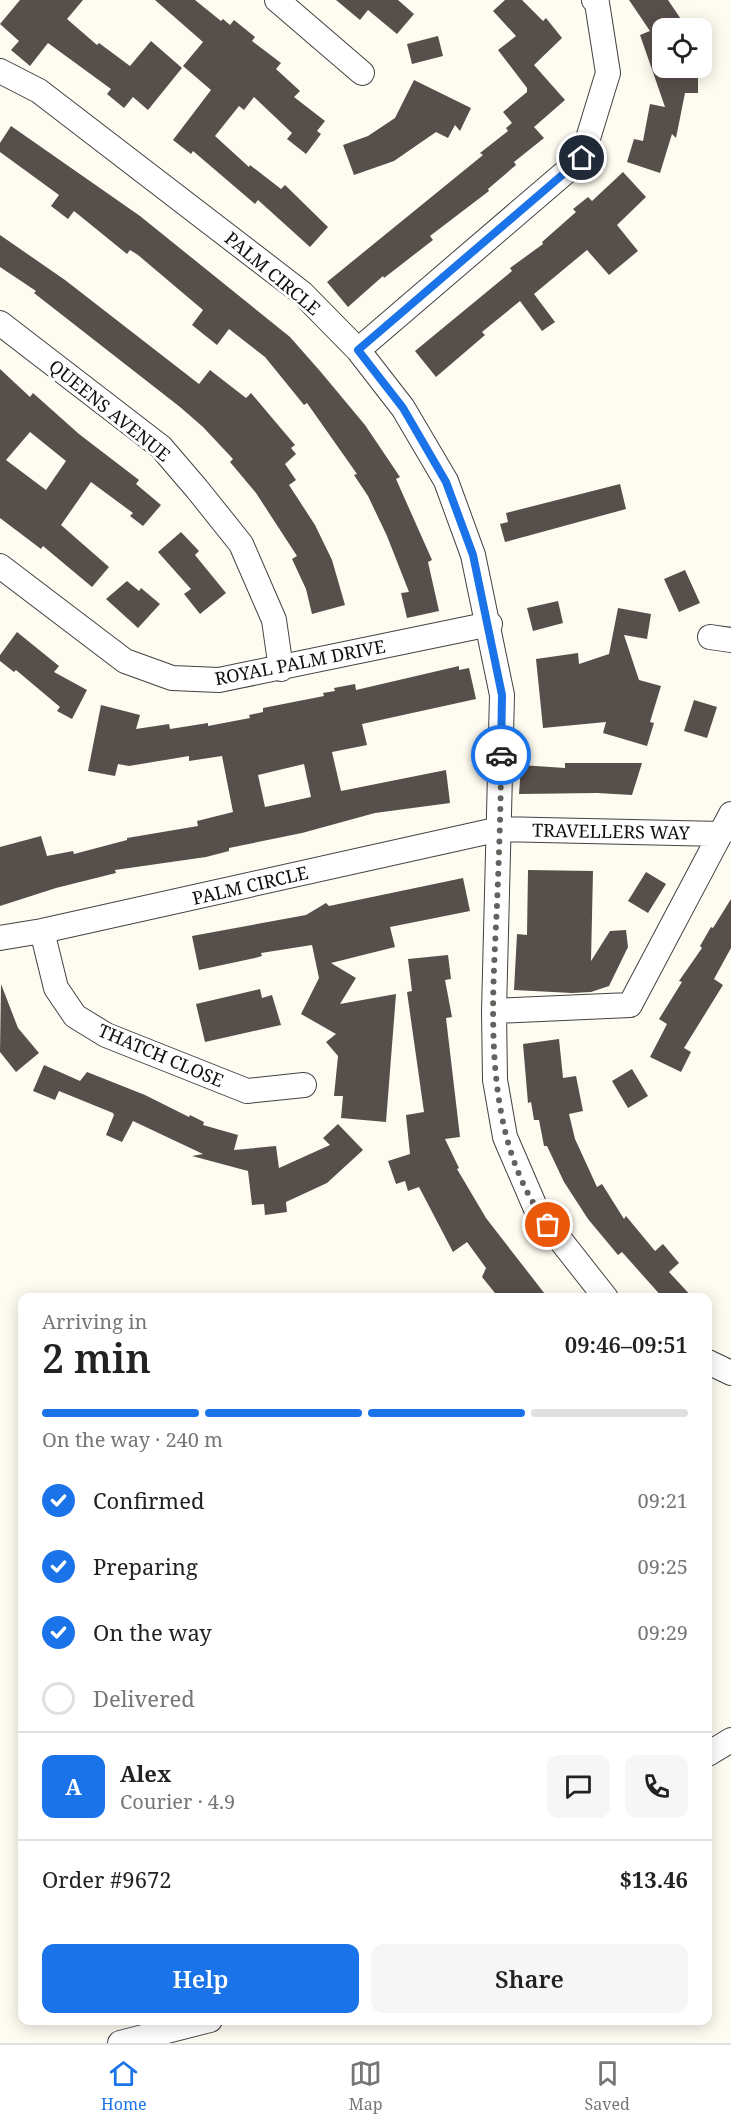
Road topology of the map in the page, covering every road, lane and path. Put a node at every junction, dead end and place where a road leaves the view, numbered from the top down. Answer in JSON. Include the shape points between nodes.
{"nodes":[{"id":1,"x":277,"y":0,"type":"edge"},
{"id":2,"x":594,"y":0,"type":"edge"},
{"id":3,"x":0,"y":71,"type":"edge"},
{"id":4,"x":362,"y":74,"type":"dead end"},
{"id":5,"x":0,"y":323,"type":"edge"},
{"id":6,"x":358,"y":350,"type":"junction"},
{"id":7,"x":0,"y":566,"type":"edge"},
{"id":8,"x":489,"y":624,"type":"junction"},
{"id":9,"x":281,"y":669,"type":"junction"},
{"id":10,"x":726,"y":824,"type":"edge"},
{"id":11,"x":500,"y":829,"type":"junction"},
{"id":12,"x":42,"y":931,"type":"junction"},
{"id":13,"x":0,"y":938,"type":"edge"},
{"id":14,"x":494,"y":1011,"type":"junction"},
{"id":15,"x":303,"y":1085,"type":"dead end"},
{"id":16,"x":602,"y":1293,"type":"edge"},
{"id":17,"x":731,"y":1740,"type":"edge"},
{"id":18,"x":712,"y":1752,"type":"edge"},
{"id":19,"x":190,"y":2025,"type":"edge"},
{"id":20,"x":120,"y":2043,"type":"edge"}],
"edges":[{"from":1,"to":4,"type":"street"},
{"from":2,"to":6,"type":"street","via":[[608,73],[582,158]]},
{"from":3,"to":6,"type":"street","name":"PALM CIRCLE","via":[[39,91],[238,243],[302,293]]},
{"from":5,"to":9,"type":"street","name":"QUEENS AVENUE","via":[[161,447],[219,516],[241,544],[274,620]]},
{"from":6,"to":8,"type":"street","name":"PALM CIRCLE","via":[[403,408],[446,482],[473,555]]},
{"from":7,"to":9,"type":"street","name":"ROYAL PALM DRIVE","via":[[125,661],[172,678],[219,680]]},
{"from":8,"to":9,"type":"street","name":"ROYAL PALM DRIVE"},
{"from":8,"to":11,"type":"street","name":"PALM CIRCLE","via":[[502,695]]},
{"from":10,"to":11,"type":"street","name":"TRAVELLERS WAY"},
{"from":10,"to":14,"type":"street","via":[[630,1005]]},
{"from":11,"to":12,"type":"street","name":"PALM CIRCLE"},
{"from":11,"to":14,"type":"street","name":"PALM CIRCLE"},
{"from":12,"to":13,"type":"street","name":"PALM CIRCLE"},
{"from":12,"to":15,"type":"street","name":"THATCH CLOSE","via":[[56,988],[75,1016],[106,1035],[247,1091]]},
{"from":14,"to":16,"type":"street","name":"PALM CIRCLE","via":[[495,1080],[505,1137],[536,1209]]},
{"from":17,"to":18,"type":"street"},
{"from":19,"to":20,"type":"street"}]}
